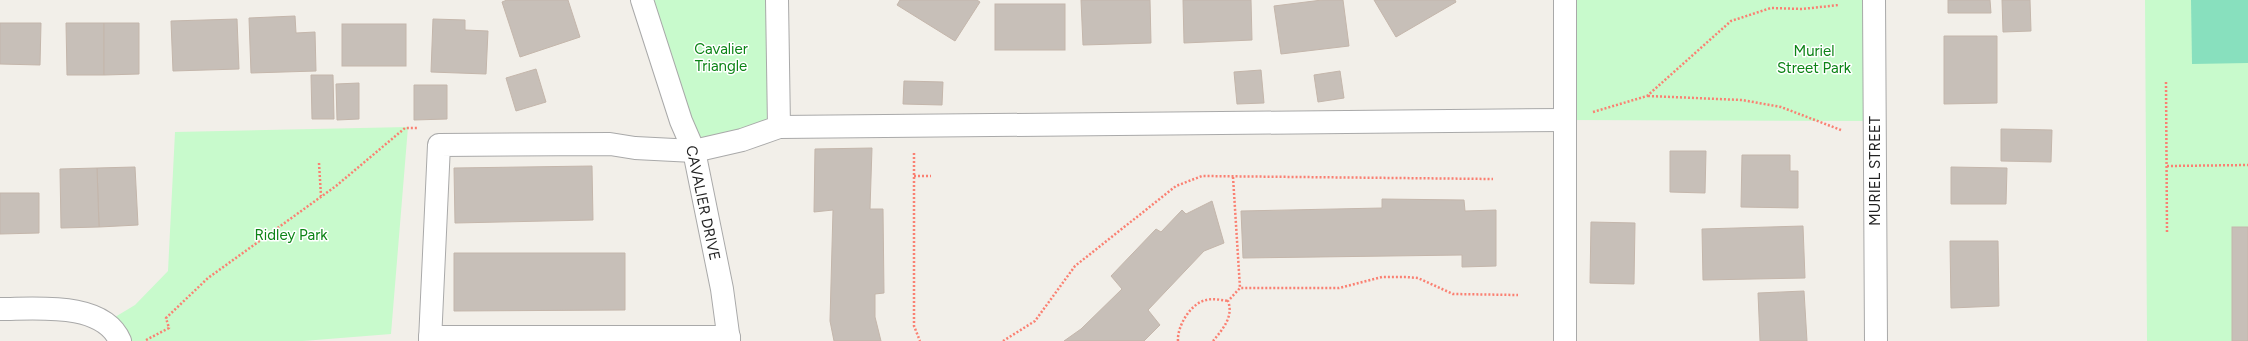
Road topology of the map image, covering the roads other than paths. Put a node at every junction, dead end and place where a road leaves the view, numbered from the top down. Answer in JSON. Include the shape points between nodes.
{"nodes":[{"id":1,"x":642,"y":0,"type":"edge"},
{"id":2,"x":778,"y":0,"type":"edge"},
{"id":3,"x":1565,"y":0,"type":"edge"},
{"id":4,"x":1874,"y":0,"type":"edge"},
{"id":5,"x":1565,"y":117,"type":"junction"},
{"id":6,"x":779,"y":127,"type":"junction"},
{"id":7,"x":694,"y":151,"type":"junction"},
{"id":8,"x":0,"y":309,"type":"edge"},
{"id":9,"x":430,"y":339,"type":"edge"},
{"id":10,"x":729,"y":339,"type":"edge"},
{"id":11,"x":120,"y":341,"type":"edge"},
{"id":12,"x":1565,"y":341,"type":"edge"},
{"id":13,"x":1876,"y":341,"type":"edge"}],
"edges":[{"from":1,"to":7,"type":"street","name":"CAVALIER DRIVE","via":[[681,121]]},
{"from":2,"to":6,"type":"street"},
{"from":3,"to":5,"type":"street"},
{"from":4,"to":13,"type":"street","name":"MURIEL STREET"},
{"from":5,"to":6,"type":"street"},
{"from":5,"to":12,"type":"street"},
{"from":6,"to":7,"type":"street","via":[[742,140]]},
{"from":7,"to":9,"type":"street","via":[[610,144],[440,145]]},
{"from":7,"to":10,"type":"street","name":"CAVALIER DRIVE","via":[[722,289]]},
{"from":8,"to":11,"type":"street","via":[[53,308],[75,311],[105,323]]},
{"from":9,"to":10,"type":"street"}]}
